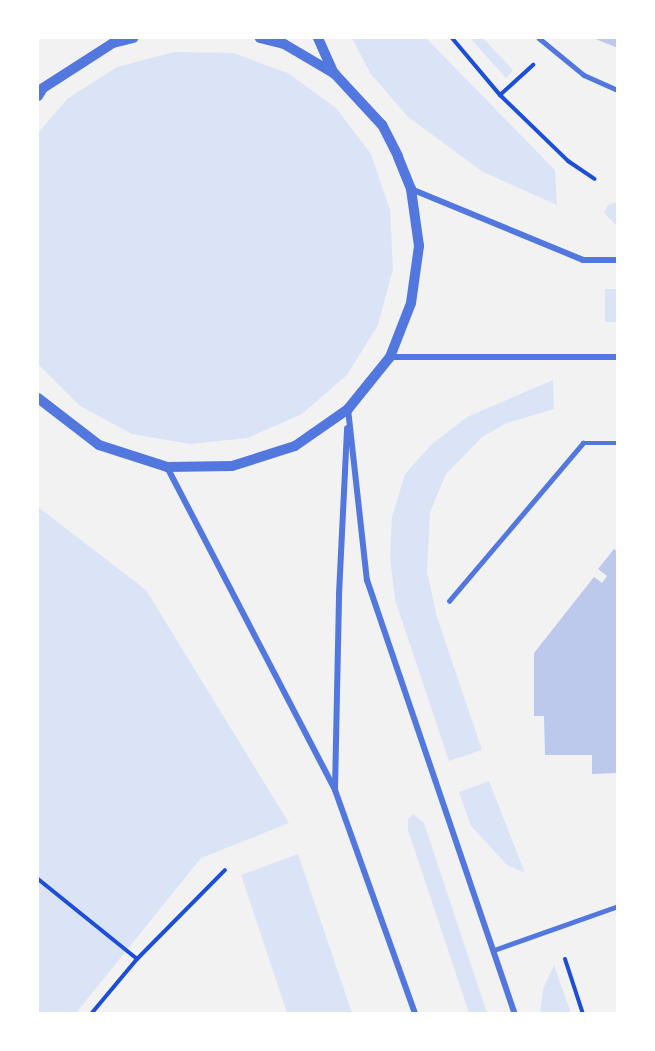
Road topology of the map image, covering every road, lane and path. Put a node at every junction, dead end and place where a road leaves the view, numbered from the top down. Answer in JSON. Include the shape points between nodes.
{"nodes":[{"id":1,"x":133,"y":38,"type":"edge"},
{"id":2,"x":260,"y":38,"type":"edge"},
{"id":3,"x":318,"y":38,"type":"edge"},
{"id":4,"x":452,"y":38,"type":"edge"},
{"id":5,"x":538,"y":38,"type":"edge"},
{"id":6,"x":114,"y":40,"type":"edge"},
{"id":7,"x":551,"y":48,"type":"junction"},
{"id":8,"x":335,"y":74,"type":"junction"},
{"id":9,"x":618,"y":90,"type":"edge"},
{"id":10,"x":500,"y":95,"type":"junction"},
{"id":11,"x":38,"y":96,"type":"edge"},
{"id":12,"x":595,"y":179,"type":"dead end"},
{"id":13,"x":411,"y":189,"type":"junction"},
{"id":14,"x":618,"y":260,"type":"edge"},
{"id":15,"x":390,"y":357,"type":"junction"},
{"id":16,"x":618,"y":357,"type":"edge"},
{"id":17,"x":38,"y":398,"type":"edge"},
{"id":18,"x":348,"y":409,"type":"junction"},
{"id":19,"x":618,"y":443,"type":"edge"},
{"id":20,"x":167,"y":466,"type":"junction"},
{"id":21,"x":449,"y":601,"type":"dead end"},
{"id":22,"x":336,"y":790,"type":"junction"},
{"id":23,"x":225,"y":870,"type":"dead end"},
{"id":24,"x":38,"y":879,"type":"edge"},
{"id":25,"x":618,"y":906,"type":"edge"},
{"id":26,"x":494,"y":950,"type":"junction"},
{"id":27,"x":137,"y":959,"type":"junction"},
{"id":28,"x":565,"y":959,"type":"dead end"},
{"id":29,"x":92,"y":1014,"type":"edge"},
{"id":30,"x":415,"y":1014,"type":"edge"},
{"id":31,"x":515,"y":1014,"type":"edge"},
{"id":32,"x":583,"y":1014,"type":"edge"}],
"edges":[{"from":1,"to":6,"type":"street"},
{"from":2,"to":8,"type":"street","via":[[284,44]]},
{"from":3,"to":8,"type":"street"},
{"from":4,"to":10,"type":"path"},
{"from":5,"to":7,"type":"lane"},
{"from":6,"to":11,"type":"street","via":[[43,87]]},
{"from":7,"to":9,"type":"lane","via":[[584,75]]},
{"from":7,"to":10,"type":"path"},
{"from":8,"to":13,"type":"street","via":[[382,125]]},
{"from":10,"to":12,"type":"path","via":[[568,161]]},
{"from":13,"to":14,"type":"street","via":[[583,260]]},
{"from":13,"to":15,"type":"street","via":[[419,246],[411,303]]},
{"from":15,"to":16,"type":"street"},
{"from":15,"to":18,"type":"street"},
{"from":17,"to":20,"type":"street","via":[[89,441]]},
{"from":18,"to":20,"type":"street","via":[[295,446],[232,466]]},
{"from":18,"to":22,"type":"street","via":[[339,594]]},
{"from":18,"to":26,"type":"street","via":[[367,580]]},
{"from":19,"to":21,"type":"lane","via":[[583,443]]},
{"from":20,"to":22,"type":"street"},
{"from":22,"to":30,"type":"street"},
{"from":23,"to":27,"type":"path"},
{"from":24,"to":27,"type":"path"},
{"from":25,"to":26,"type":"lane"},
{"from":26,"to":31,"type":"street"},
{"from":27,"to":29,"type":"path"},
{"from":28,"to":32,"type":"path"}]}
